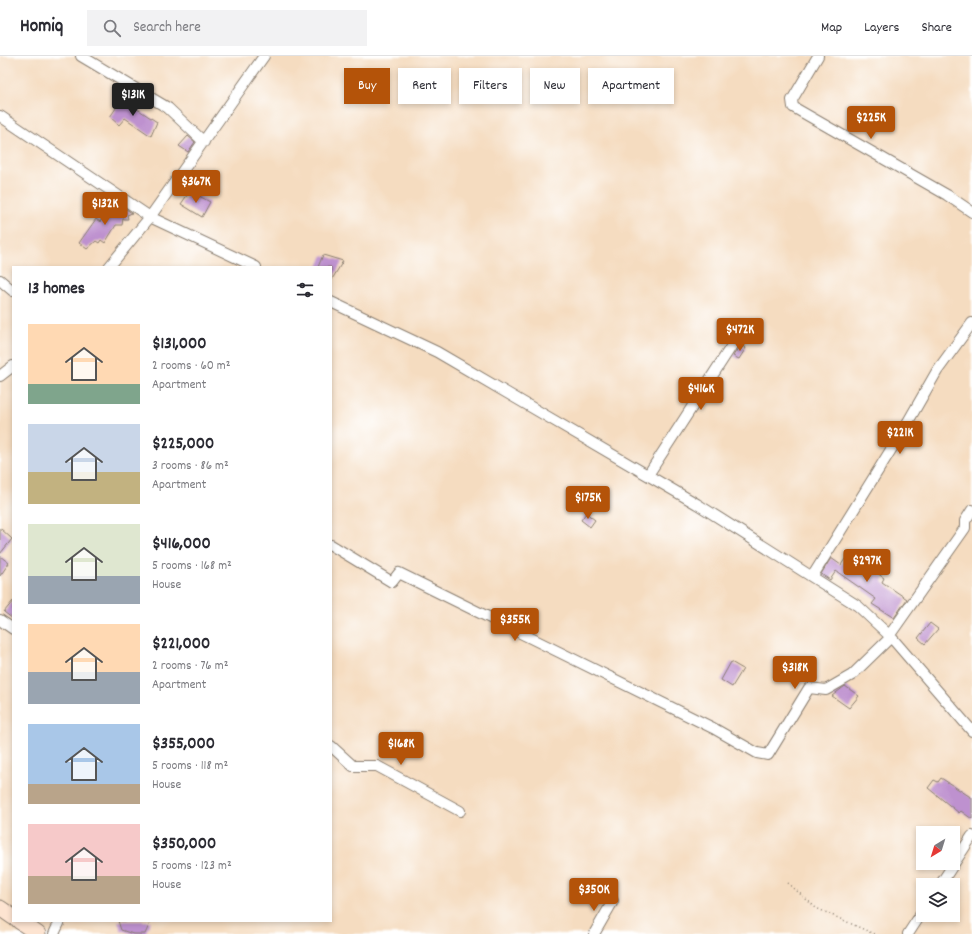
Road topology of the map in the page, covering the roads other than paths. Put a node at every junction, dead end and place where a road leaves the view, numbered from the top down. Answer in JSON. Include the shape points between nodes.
{"nodes":[{"id":1,"x":82,"y":56,"type":"edge"},
{"id":2,"x":264,"y":56,"type":"edge"},
{"id":3,"x":818,"y":56,"type":"edge"},
{"id":4,"x":0,"y":116,"type":"edge"},
{"id":5,"x":204,"y":142,"type":"junction"},
{"id":6,"x":972,"y":212,"type":"edge"},
{"id":7,"x":150,"y":217,"type":"junction"},
{"id":8,"x":110,"y":266,"type":"edge"},
{"id":9,"x":254,"y":266,"type":"edge"},
{"id":10,"x":0,"y":280,"type":"edge"},
{"id":11,"x":12,"y":289,"type":"edge"},
{"id":12,"x":332,"y":302,"type":"edge"},
{"id":13,"x":972,"y":322,"type":"edge"},
{"id":14,"x":738,"y":336,"type":"dead end"},
{"id":15,"x":12,"y":367,"type":"edge"},
{"id":16,"x":0,"y":376,"type":"edge"},
{"id":17,"x":648,"y":475,"type":"junction"},
{"id":18,"x":972,"y":510,"type":"edge"},
{"id":19,"x":332,"y":546,"type":"edge"},
{"id":20,"x":812,"y":577,"type":"junction"},
{"id":21,"x":0,"y":620,"type":"edge"},
{"id":22,"x":12,"y":629,"type":"edge"},
{"id":23,"x":890,"y":637,"type":"junction"},
{"id":24,"x":972,"y":731,"type":"edge"},
{"id":25,"x":332,"y":747,"type":"edge"},
{"id":26,"x":460,"y":811,"type":"dead end"},
{"id":27,"x":972,"y":836,"type":"edge"},
{"id":28,"x":945,"y":878,"type":"edge"},
{"id":29,"x":613,"y":901,"type":"dead end"},
{"id":30,"x":0,"y":908,"type":"edge"},
{"id":31,"x":12,"y":916,"type":"edge"},
{"id":32,"x":20,"y":922,"type":"edge"},
{"id":33,"x":60,"y":922,"type":"edge"},
{"id":34,"x":916,"y":922,"type":"edge"},
{"id":35,"x":38,"y":934,"type":"edge"},
{"id":36,"x":54,"y":934,"type":"edge"},
{"id":37,"x":594,"y":934,"type":"edge"},
{"id":38,"x":908,"y":934,"type":"edge"}],
"edges":[{"from":1,"to":5,"type":"street","via":[[168,108]]},
{"from":2,"to":5,"type":"street"},
{"from":3,"to":6,"type":"street","via":[[792,100],[793,108],[947,195]]},
{"from":4,"to":7,"type":"street"},
{"from":5,"to":7,"type":"street"},
{"from":7,"to":8,"type":"street"},
{"from":7,"to":9,"type":"street"},
{"from":10,"to":11,"type":"street"},
{"from":12,"to":17,"type":"street","via":[[437,352]]},
{"from":13,"to":20,"type":"street","via":[[937,371]]},
{"from":14,"to":17,"type":"street"},
{"from":15,"to":16,"type":"street"},
{"from":17,"to":20,"type":"street"},
{"from":18,"to":23,"type":"street","via":[[964,521],[965,528]]},
{"from":19,"to":23,"type":"street","via":[[392,582],[399,573],[706,724],[757,753],[768,755],[809,688],[826,690],[852,675]]},
{"from":20,"to":23,"type":"street","via":[[858,606]]},
{"from":21,"to":22,"type":"street"},
{"from":23,"to":24,"type":"street"},
{"from":25,"to":26,"type":"street","via":[[353,766],[377,766]]},
{"from":27,"to":28,"type":"street"},
{"from":29,"to":37,"type":"street"},
{"from":30,"to":31,"type":"main road"},
{"from":32,"to":35,"type":"main road"},
{"from":33,"to":36,"type":"street"},
{"from":34,"to":38,"type":"street"}]}
